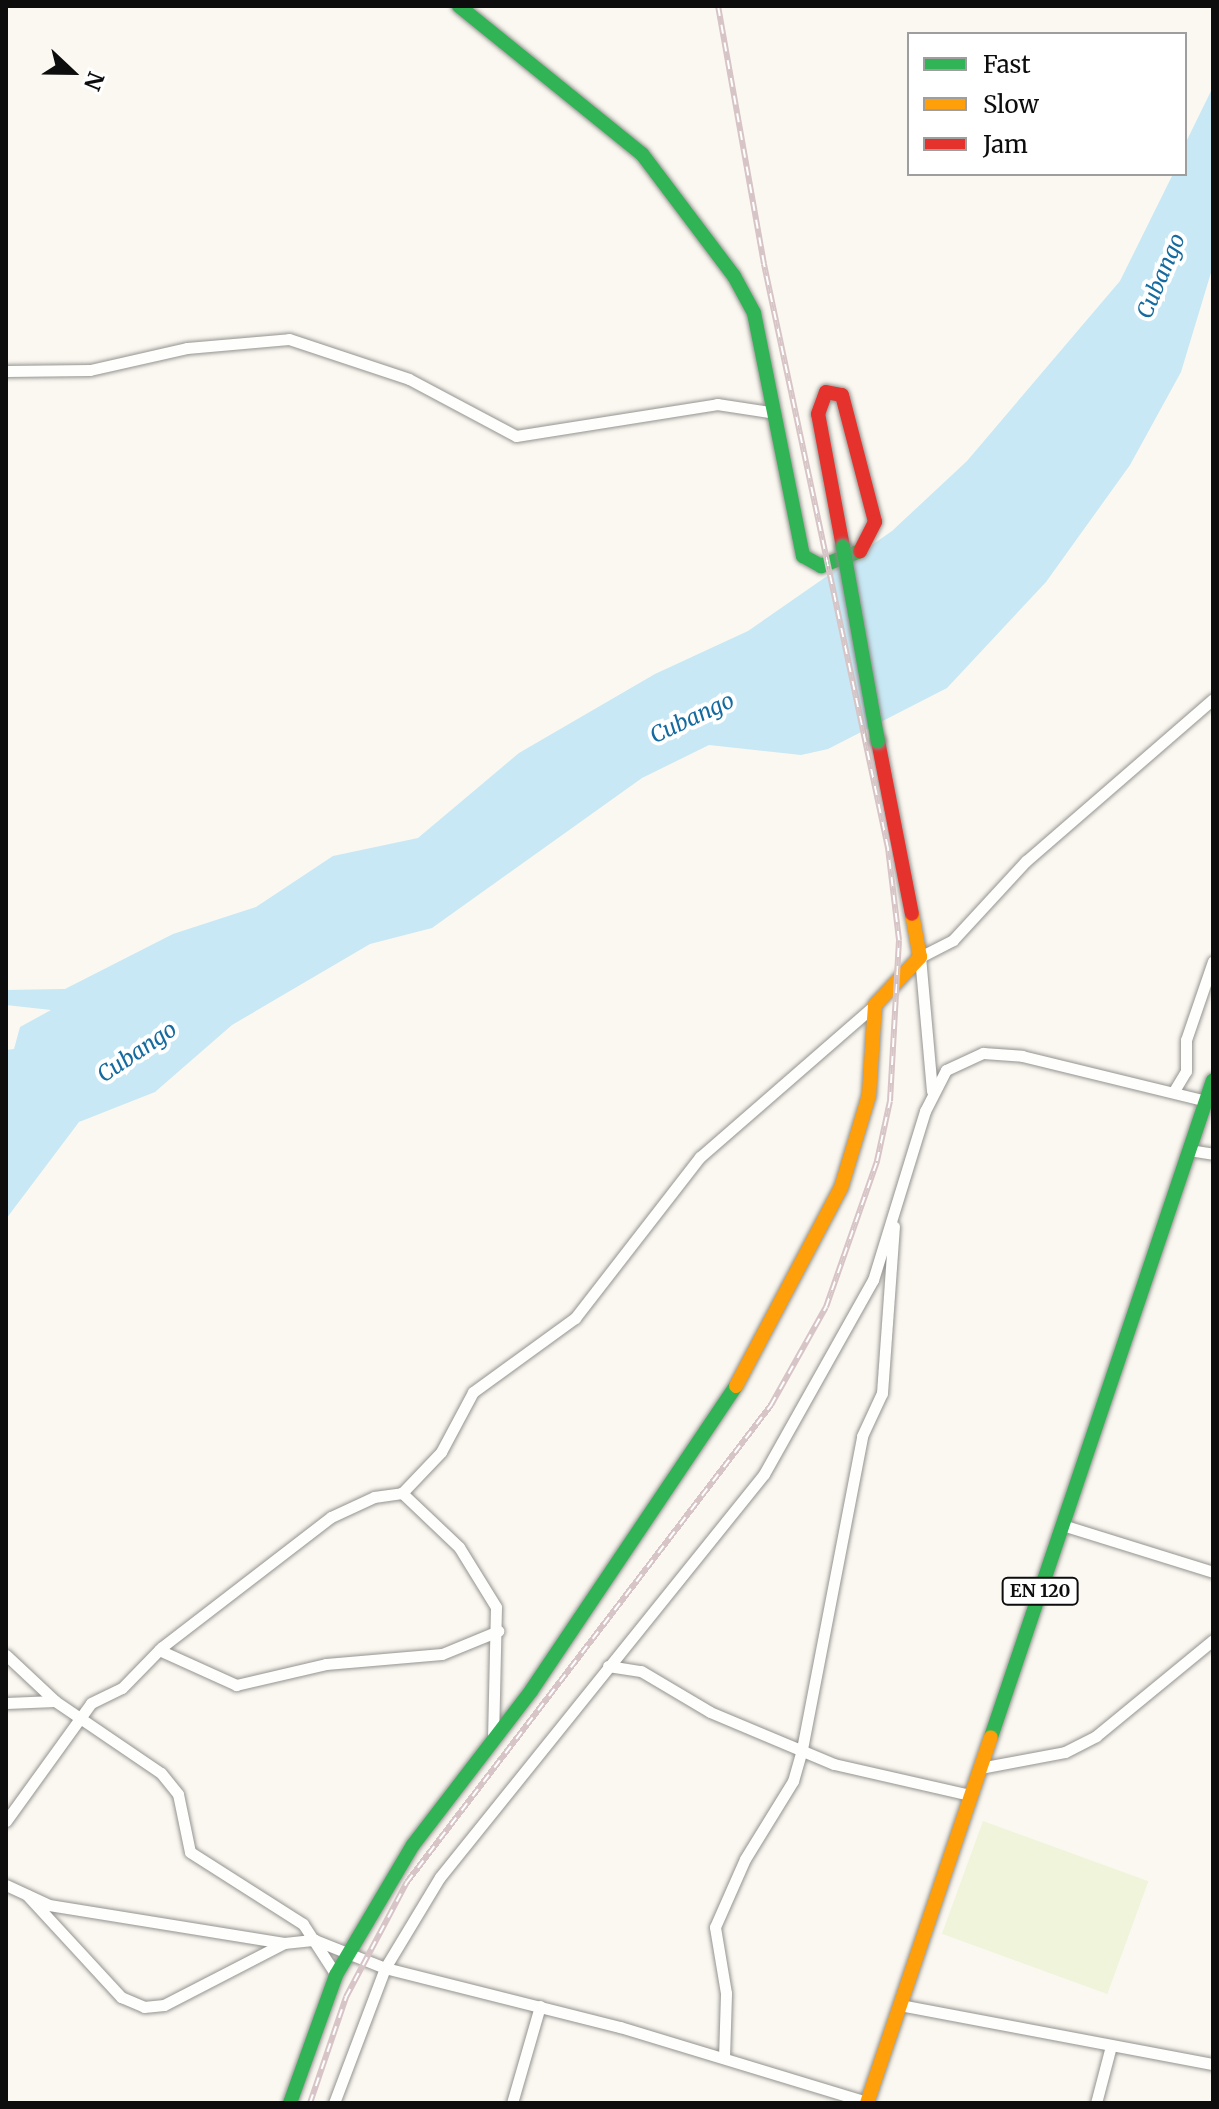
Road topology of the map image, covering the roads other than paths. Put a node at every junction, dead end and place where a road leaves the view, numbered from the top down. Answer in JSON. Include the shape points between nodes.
{"nodes":[{"id":1,"x":459,"y":6,"type":"edge"},
{"id":2,"x":6,"y":371,"type":"edge"},
{"id":3,"x":769,"y":412,"type":"junction"},
{"id":4,"x":1213,"y":699,"type":"edge"},
{"id":5,"x":920,"y":957,"type":"junction"},
{"id":6,"x":1213,"y":961,"type":"edge"},
{"id":7,"x":875,"y":1005,"type":"junction"},
{"id":8,"x":1213,"y":1080,"type":"edge"},
{"id":9,"x":1174,"y":1091,"type":"junction"},
{"id":10,"x":932,"y":1092,"type":"junction"},
{"id":11,"x":1206,"y":1101,"type":"junction"},
{"id":12,"x":1189,"y":1150,"type":"junction"},
{"id":13,"x":1213,"y":1154,"type":"edge"},
{"id":14,"x":894,"y":1222,"type":"junction"},
{"id":15,"x":402,"y":1493,"type":"junction"},
{"id":16,"x":1062,"y":1525,"type":"junction"},
{"id":17,"x":1213,"y":1572,"type":"edge"},
{"id":18,"x":498,"y":1631,"type":"junction"},
{"id":19,"x":1213,"y":1640,"type":"edge"},
{"id":20,"x":159,"y":1650,"type":"junction"},
{"id":21,"x":6,"y":1655,"type":"edge"},
{"id":22,"x":608,"y":1666,"type":"junction"},
{"id":23,"x":55,"y":1701,"type":"junction"},
{"id":24,"x":6,"y":1703,"type":"edge"},
{"id":25,"x":78,"y":1716,"type":"junction"},
{"id":26,"x":493,"y":1741,"type":"junction"},
{"id":27,"x":802,"y":1749,"type":"junction"},
{"id":28,"x":980,"y":1768,"type":"junction"},
{"id":29,"x":971,"y":1795,"type":"junction"},
{"id":30,"x":6,"y":1821,"type":"edge"},
{"id":31,"x":6,"y":1885,"type":"edge"},
{"id":32,"x":27,"y":1895,"type":"junction"},
{"id":33,"x":315,"y":1940,"type":"junction"},
{"id":34,"x":284,"y":1943,"type":"junction"},
{"id":35,"x":350,"y":1951,"type":"junction"},
{"id":36,"x":385,"y":1968,"type":"junction"},
{"id":37,"x":336,"y":1975,"type":"junction"},
{"id":38,"x":900,"y":2005,"type":"junction"},
{"id":39,"x":540,"y":2006,"type":"junction"},
{"id":40,"x":1111,"y":2046,"type":"junction"},
{"id":41,"x":724,"y":2058,"type":"junction"},
{"id":42,"x":1213,"y":2064,"type":"edge"},
{"id":43,"x":867,"y":2102,"type":"edge"},
{"id":44,"x":290,"y":2103,"type":"edge"},
{"id":45,"x":334,"y":2103,"type":"edge"},
{"id":46,"x":512,"y":2103,"type":"edge"},
{"id":47,"x":1096,"y":2103,"type":"edge"}],
"edges":[{"from":1,"to":3,"type":"street","via":[[642,154],[749,304]]},
{"from":2,"to":3,"type":"street","via":[[90,370],[187,348],[289,339],[409,379],[516,436],[736,402]]},
{"from":3,"to":5,"type":"street","bridge":true,"via":[[799,549],[828,566],[861,551],[875,522],[842,395],[826,392],[818,414],[843,547],[878,741]]},
{"from":4,"to":5,"type":"street","via":[[1026,861],[953,940]]},
{"from":5,"to":7,"type":"street"},
{"from":5,"to":10,"type":"street"},
{"from":6,"to":9,"type":"street","via":[[1186,1040],[1186,1071]]},
{"from":7,"to":15,"type":"street","via":[[700,1157],[575,1318],[473,1392],[441,1452]]},
{"from":7,"to":26,"type":"street","via":[[864,1118],[807,1261],[736,1386]]},
{"from":8,"to":11,"type":"street","number":"EN 120"},
{"from":9,"to":10,"type":"street","via":[[983,1053],[946,1070]]},
{"from":9,"to":11,"type":"street"},
{"from":10,"to":14,"type":"street"},
{"from":11,"to":12,"type":"street","number":"EN 120"},
{"from":12,"to":13,"type":"street"},
{"from":12,"to":16,"type":"street","number":"EN 120"},
{"from":14,"to":22,"type":"street","via":[[873,1280],[764,1474]]},
{"from":14,"to":27,"type":"street","via":[[882,1393],[862,1436]]},
{"from":15,"to":18,"type":"street","via":[[459,1547],[496,1607]]},
{"from":15,"to":20,"type":"street","via":[[374,1497],[331,1517]]},
{"from":16,"to":17,"type":"street"},
{"from":16,"to":28,"type":"street","number":"EN 120"},
{"from":18,"to":20,"type":"street","via":[[442,1654],[326,1664],[236,1685]]},
{"from":18,"to":26,"type":"street"},
{"from":19,"to":28,"type":"street","via":[[1096,1736],[1065,1752]]},
{"from":20,"to":25,"type":"street","via":[[122,1688]]},
{"from":21,"to":23,"type":"street"},
{"from":22,"to":27,"type":"street","via":[[641,1671],[710,1712]]},
{"from":22,"to":36,"type":"street","via":[[440,1877]]},
{"from":23,"to":24,"type":"street"},
{"from":23,"to":25,"type":"street"},
{"from":25,"to":30,"type":"street"},
{"from":25,"to":33,"type":"street","via":[[161,1773],[178,1794],[185,1838],[198,1859],[303,1924]]},
{"from":26,"to":35,"type":"street","via":[[413,1845]]},
{"from":27,"to":29,"type":"street","via":[[834,1764]]},
{"from":27,"to":41,"type":"street","via":[[793,1781],[745,1859],[715,1927],[726,1993]]},
{"from":28,"to":29,"type":"street","number":"EN 120"},
{"from":29,"to":38,"type":"street","number":"EN 120"},
{"from":31,"to":32,"type":"street"},
{"from":32,"to":34,"type":"street","via":[[49,1905]]},
{"from":32,"to":34,"type":"street","via":[[121,1997],[144,2007],[164,2005]]},
{"from":33,"to":34,"type":"street"},
{"from":33,"to":35,"type":"street"},
{"from":33,"to":37,"type":"street"},
{"from":35,"to":36,"type":"street"},
{"from":35,"to":37,"type":"street"},
{"from":36,"to":39,"type":"street"},
{"from":36,"to":45,"type":"street"},
{"from":37,"to":44,"type":"street"},
{"from":38,"to":40,"type":"street"},
{"from":38,"to":43,"type":"street","number":"EN 120"},
{"from":39,"to":41,"type":"street"},
{"from":39,"to":46,"type":"street"},
{"from":40,"to":42,"type":"street"},
{"from":40,"to":47,"type":"street"},
{"from":41,"to":43,"type":"street"}]}
